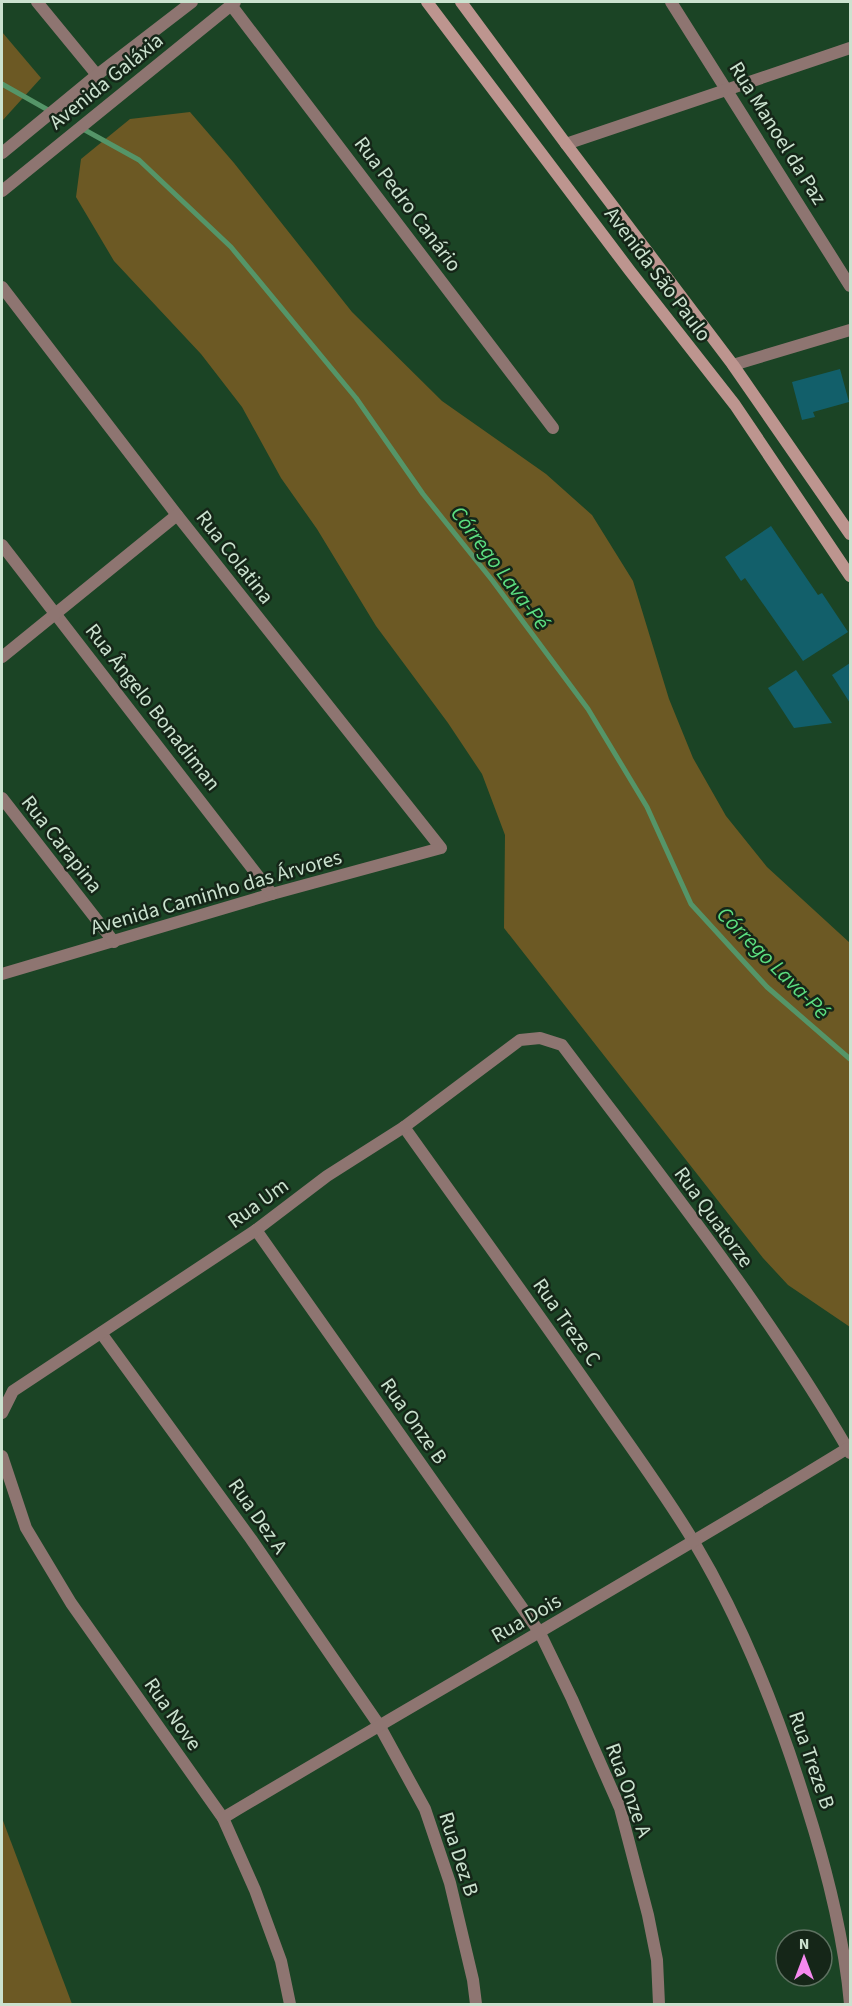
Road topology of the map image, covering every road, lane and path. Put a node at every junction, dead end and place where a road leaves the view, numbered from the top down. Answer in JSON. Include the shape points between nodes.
{"nodes":[{"id":1,"x":38,"y":2,"type":"edge"},
{"id":2,"x":192,"y":2,"type":"edge"},
{"id":3,"x":427,"y":2,"type":"edge"},
{"id":4,"x":461,"y":2,"type":"edge"},
{"id":5,"x":671,"y":2,"type":"edge"},
{"id":6,"x":233,"y":3,"type":"edge"},
{"id":7,"x":850,"y":48,"type":"edge"},
{"id":8,"x":97,"y":75,"type":"junction"},
{"id":9,"x":728,"y":90,"type":"junction"},
{"id":10,"x":566,"y":144,"type":"junction"},
{"id":11,"x":2,"y":153,"type":"edge"},
{"id":12,"x":2,"y":191,"type":"edge"},
{"id":13,"x":850,"y":286,"type":"edge"},
{"id":14,"x":2,"y":287,"type":"edge"},
{"id":15,"x":850,"y":330,"type":"edge"},
{"id":16,"x":733,"y":365,"type":"junction"},
{"id":17,"x":553,"y":428,"type":"dead end"},
{"id":18,"x":177,"y":514,"type":"junction"},
{"id":19,"x":850,"y":534,"type":"edge"},
{"id":20,"x":2,"y":545,"type":"edge"},
{"id":21,"x":850,"y":576,"type":"edge"},
{"id":22,"x":55,"y":613,"type":"junction"},
{"id":23,"x":2,"y":657,"type":"edge"},
{"id":24,"x":2,"y":798,"type":"edge"},
{"id":25,"x":441,"y":848,"type":"joint"},
{"id":26,"x":272,"y":894,"type":"junction"},
{"id":27,"x":114,"y":942,"type":"junction"},
{"id":28,"x":2,"y":974,"type":"edge"},
{"id":29,"x":520,"y":1040,"type":"joint"},
{"id":30,"x":404,"y":1127,"type":"junction"},
{"id":31,"x":256,"y":1230,"type":"junction"},
{"id":32,"x":101,"y":1333,"type":"junction"},
{"id":33,"x":2,"y":1413,"type":"edge"},
{"id":34,"x":849,"y":1451,"type":"edge"},
{"id":35,"x":2,"y":1456,"type":"edge"},
{"id":36,"x":694,"y":1542,"type":"junction"},
{"id":37,"x":540,"y":1634,"type":"junction"},
{"id":38,"x":379,"y":1725,"type":"junction"},
{"id":39,"x":223,"y":1818,"type":"junction"},
{"id":40,"x":290,"y":2004,"type":"edge"},
{"id":41,"x":476,"y":2004,"type":"edge"},
{"id":42,"x":658,"y":2004,"type":"edge"},
{"id":43,"x":850,"y":2004,"type":"edge"}],
"edges":[{"from":1,"to":8,"type":"street"},
{"from":2,"to":8,"type":"street","name":"Avenida Galáxia"},
{"from":3,"to":21,"type":"street","name":"Avenida São Paulo","via":[[735,405]]},
{"from":4,"to":10,"type":"street","name":"Avenida São Paulo"},
{"from":5,"to":9,"type":"street","name":"Rua Manoel da Paz"},
{"from":6,"to":12,"type":"street","name":"Avenida Galáxia"},
{"from":6,"to":17,"type":"street","name":"Rua Pedro Canário"},
{"from":7,"to":9,"type":"street"},
{"from":8,"to":11,"type":"street","name":"Avenida Galáxia"},
{"from":9,"to":10,"type":"street"},
{"from":9,"to":13,"type":"street","name":"Rua Manoel da Paz"},
{"from":10,"to":16,"type":"street","name":"Avenida São Paulo"},
{"from":14,"to":18,"type":"street","name":"Rua Colatina"},
{"from":15,"to":16,"type":"street"},
{"from":16,"to":19,"type":"street","name":"Avenida São Paulo"},
{"from":18,"to":22,"type":"street"},
{"from":18,"to":25,"type":"street","name":"Rua Colatina"},
{"from":20,"to":22,"type":"street","name":"Rua Ângelo Bonadiman"},
{"from":22,"to":23,"type":"street"},
{"from":22,"to":26,"type":"street","name":"Rua Ângelo Bonadiman"},
{"from":24,"to":27,"type":"street","name":"Rua Carapina"},
{"from":25,"to":26,"type":"street","name":"Avenida Caminho das Árvores"},
{"from":26,"to":27,"type":"street","name":"Avenida Caminho das Árvores"},
{"from":27,"to":28,"type":"street","name":"Avenida Caminho das Árvores"},
{"from":29,"to":30,"type":"street","name":"Rua Um"},
{"from":29,"to":34,"type":"street","name":"Rua Quatorze","via":[[540,1038],[562,1045],[709,1240],[778,1338]]},
{"from":30,"to":31,"type":"street","name":"Rua Um","via":[[327,1176]]},
{"from":30,"to":36,"type":"street","name":"Rua Treze C"},
{"from":31,"to":32,"type":"street","name":"Rua Um"},
{"from":31,"to":37,"type":"street","name":"Rua Onze B"},
{"from":32,"to":33,"type":"street","name":"Rua Um","via":[[13,1391]]},
{"from":32,"to":38,"type":"street","name":"Rua Dez A","via":[[251,1539]]},
{"from":34,"to":36,"type":"street","name":"Rua Dois"},
{"from":35,"to":39,"type":"street","name":"Rua Nove","via":[[26,1528],[71,1603]]},
{"from":36,"to":37,"type":"street","name":"Rua Dois"},
{"from":36,"to":43,"type":"street","name":"Rua Treze B","via":[[746,1640],[798,1777],[840,1927]]},
{"from":37,"to":38,"type":"street","name":"Rua Dois"},
{"from":37,"to":42,"type":"street","name":"Rua Onze A","via":[[620,1808],[657,1960]]},
{"from":38,"to":39,"type":"street","name":"Rua Dois"},
{"from":38,"to":41,"type":"street","name":"Rua Dez B","via":[[424,1809],[450,1883]]},
{"from":39,"to":40,"type":"street","name":"Rua Nove","via":[[281,1961]]}]}
